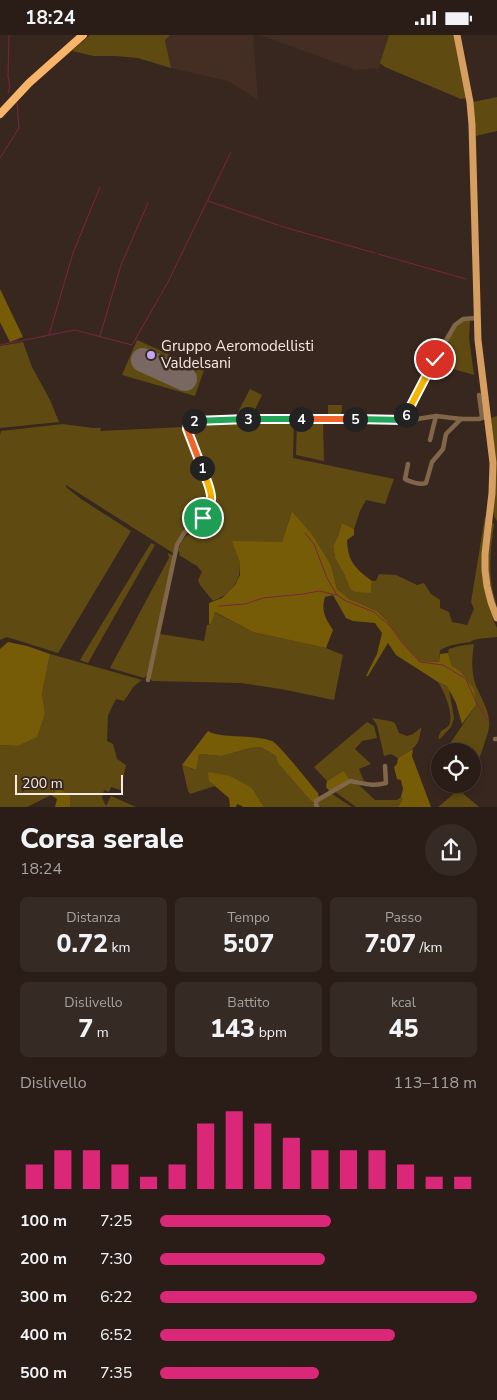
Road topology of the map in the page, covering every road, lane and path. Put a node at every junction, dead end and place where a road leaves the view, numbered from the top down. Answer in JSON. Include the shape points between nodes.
{"nodes":[{"id":1,"x":84,"y":35,"type":"edge"},
{"id":2,"x":457,"y":35,"type":"edge"},
{"id":3,"x":73,"y":37,"type":"edge"},
{"id":4,"x":27,"y":82,"type":"junction"},
{"id":5,"x":0,"y":107,"type":"edge"},
{"id":6,"x":0,"y":114,"type":"edge"},
{"id":7,"x":477,"y":318,"type":"junction"},
{"id":8,"x":479,"y":395,"type":"dead end"},
{"id":9,"x":436,"y":416,"type":"junction"},
{"id":10,"x":485,"y":417,"type":"junction"},
{"id":11,"x":461,"y":419,"type":"junction"},
{"id":12,"x":404,"y":420,"type":"junction"},
{"id":13,"x":430,"y":440,"type":"dead end"},
{"id":14,"x":408,"y":464,"type":"dead end"},
{"id":15,"x":497,"y":618,"type":"edge"},
{"id":16,"x":148,"y":680,"type":"dead end"},
{"id":17,"x":385,"y":766,"type":"dead end"},
{"id":18,"x":318,"y":807,"type":"edge"}],
"edges":[{"from":1,"to":4,"type":"highway"},
{"from":2,"to":7,"type":"main road","via":[[472,125]]},
{"from":3,"to":4,"type":"highway"},
{"from":4,"to":5,"type":"highway"},
{"from":4,"to":6,"type":"highway"},
{"from":7,"to":10,"type":"main road"},
{"from":7,"to":12,"type":"street","via":[[465,318],[455,325]]},
{"from":8,"to":10,"type":"street"},
{"from":9,"to":11,"type":"street"},
{"from":9,"to":12,"type":"street"},
{"from":9,"to":13,"type":"street"},
{"from":10,"to":11,"type":"street"},
{"from":10,"to":15,"type":"main road","via":[[493,456],[485,570]]},
{"from":11,"to":14,"type":"street","via":[[446,434],[443,449],[432,462],[426,483],[405,479]]},
{"from":12,"to":16,"type":"street","via":[[255,418],[193,421],[188,424],[188,433],[212,500],[208,512],[184,533],[177,545]]},
{"from":17,"to":18,"type":"street","via":[[386,783],[350,781],[316,801]]}]}
